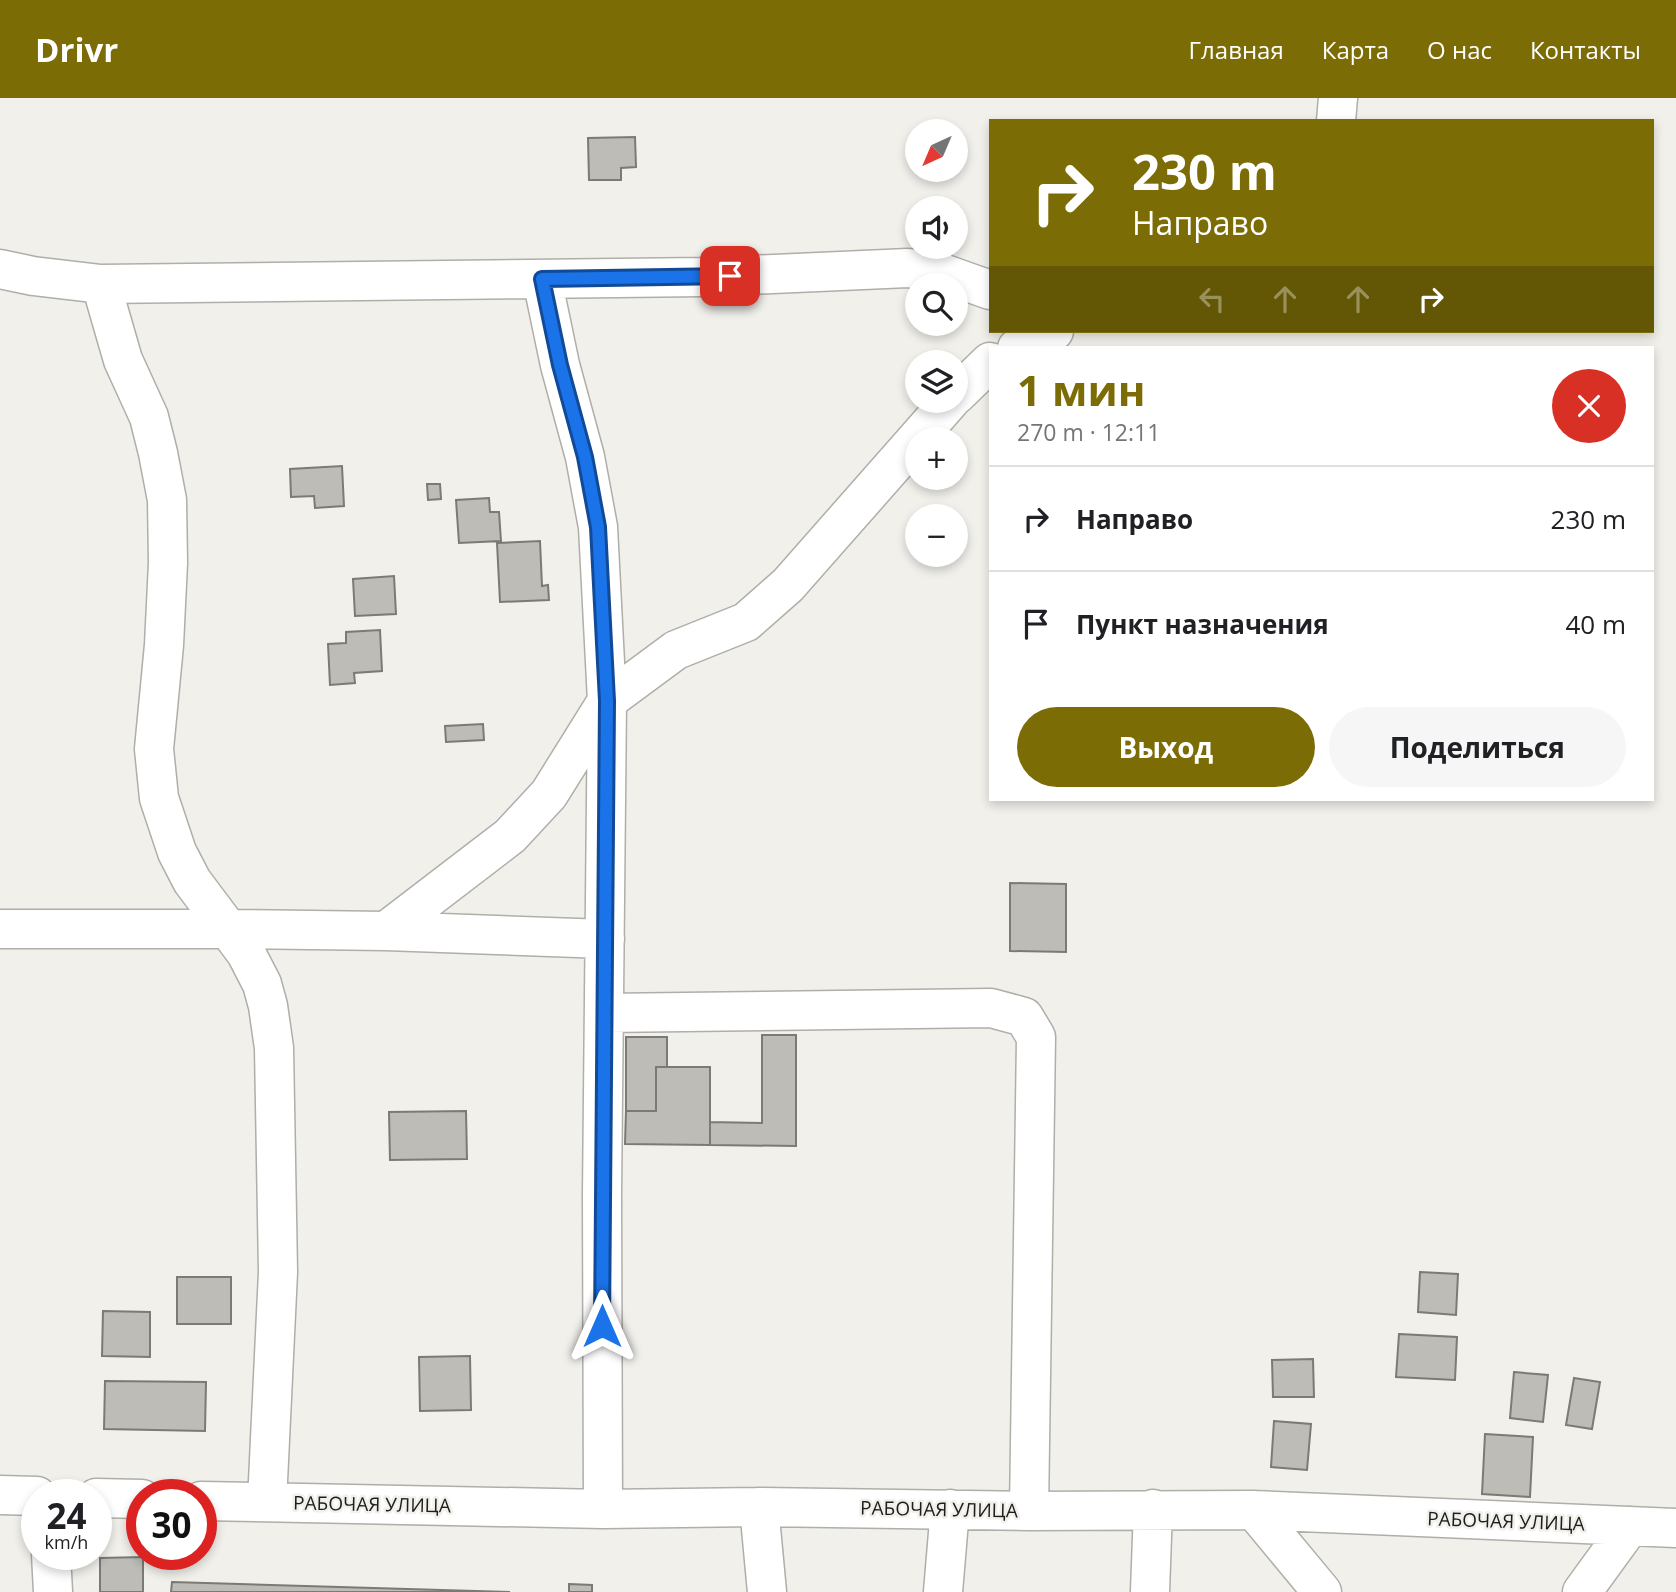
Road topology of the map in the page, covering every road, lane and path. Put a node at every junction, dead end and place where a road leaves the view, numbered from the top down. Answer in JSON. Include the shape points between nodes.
{"nodes":[{"id":1,"x":1338,"y":98,"type":"edge"},
{"id":2,"x":1336,"y":119,"type":"edge"},
{"id":3,"x":0,"y":269,"type":"edge"},
{"id":4,"x":542,"y":279,"type":"junction"},
{"id":5,"x":101,"y":284,"type":"junction"},
{"id":6,"x":989,"y":290,"type":"edge"},
{"id":7,"x":1050,"y":333,"type":"edge"},
{"id":8,"x":1021,"y":346,"type":"edge"},
{"id":9,"x":989,"y":363,"type":"edge"},
{"id":10,"x":968,"y":383,"type":"edge"},
{"id":11,"x":939,"y":413,"type":"edge"},
{"id":12,"x":607,"y":701,"type":"junction"},
{"id":13,"x":0,"y":929,"type":"edge"},
{"id":14,"x":228,"y":929,"type":"junction"},
{"id":15,"x":386,"y":931,"type":"junction"},
{"id":16,"x":605,"y":939,"type":"junction"},
{"id":17,"x":605,"y":1013,"type":"junction"},
{"id":18,"x":0,"y":1495,"type":"edge"},
{"id":19,"x":21,"y":1496,"type":"edge"},
{"id":20,"x":217,"y":1501,"type":"edge"},
{"id":21,"x":267,"y":1502,"type":"junction"},
{"id":22,"x":759,"y":1507,"type":"junction"},
{"id":23,"x":603,"y":1509,"type":"junction"},
{"id":24,"x":950,"y":1509,"type":"junction"},
{"id":25,"x":1153,"y":1509,"type":"junction"},
{"id":26,"x":1254,"y":1510,"type":"junction"},
{"id":27,"x":1029,"y":1511,"type":"junction"},
{"id":28,"x":1630,"y":1526,"type":"junction"},
{"id":29,"x":1676,"y":1528,"type":"edge"},
{"id":30,"x":52,"y":1570,"type":"edge"},
{"id":31,"x":53,"y":1592,"type":"edge"},
{"id":32,"x":768,"y":1592,"type":"edge"},
{"id":33,"x":943,"y":1592,"type":"edge"},
{"id":34,"x":1150,"y":1592,"type":"edge"},
{"id":35,"x":1322,"y":1592,"type":"edge"},
{"id":36,"x":1582,"y":1592,"type":"edge"}],
"edges":[{"from":1,"to":2,"type":"street"},
{"from":3,"to":5,"type":"street"},
{"from":4,"to":5,"type":"street"},
{"from":4,"to":6,"type":"street","via":[[908,268],[945,274]]},
{"from":4,"to":12,"type":"street","via":[[598,527]]},
{"from":5,"to":14,"type":"street","via":[[123,360],[149,417],[167,500],[168,563],[154,749],[159,799],[192,881]]},
{"from":7,"to":8,"type":"street"},
{"from":9,"to":10,"type":"street"},
{"from":11,"to":12,"type":"street","via":[[788,585],[746,622],[676,650]]},
{"from":12,"to":15,"type":"street","via":[[549,794],[510,836]]},
{"from":12,"to":16,"type":"street"},
{"from":13,"to":14,"type":"street"},
{"from":14,"to":15,"type":"street"},
{"from":14,"to":21,"type":"street","via":[[262,984],[274,1048],[278,1272]]},
{"from":15,"to":16,"type":"street"},
{"from":16,"to":17,"type":"street"},
{"from":17,"to":23,"type":"street"},
{"from":17,"to":27,"type":"street","via":[[991,1008],[1024,1017],[1036,1037]]},
{"from":18,"to":19,"type":"street"},
{"from":20,"to":21,"type":"street","name":"РАБОЧАЯ УЛИЦА"},
{"from":21,"to":23,"type":"street","name":"РАБОЧАЯ УЛИЦА"},
{"from":22,"to":23,"type":"street","name":"РАБОЧАЯ УЛИЦА"},
{"from":22,"to":24,"type":"street","name":"РАБОЧАЯ УЛИЦА"},
{"from":22,"to":32,"type":"street"},
{"from":24,"to":27,"type":"street","name":"РАБОЧАЯ УЛИЦА"},
{"from":24,"to":33,"type":"street"},
{"from":25,"to":26,"type":"street","name":"РАБОЧАЯ УЛИЦА"},
{"from":25,"to":27,"type":"street","name":"РАБОЧАЯ УЛИЦА"},
{"from":25,"to":34,"type":"street"},
{"from":26,"to":28,"type":"street","name":"РАБОЧАЯ УЛИЦА"},
{"from":26,"to":35,"type":"street"},
{"from":28,"to":29,"type":"street","name":"РАБОЧАЯ УЛИЦА"},
{"from":28,"to":36,"type":"street"},
{"from":30,"to":31,"type":"street"}]}
